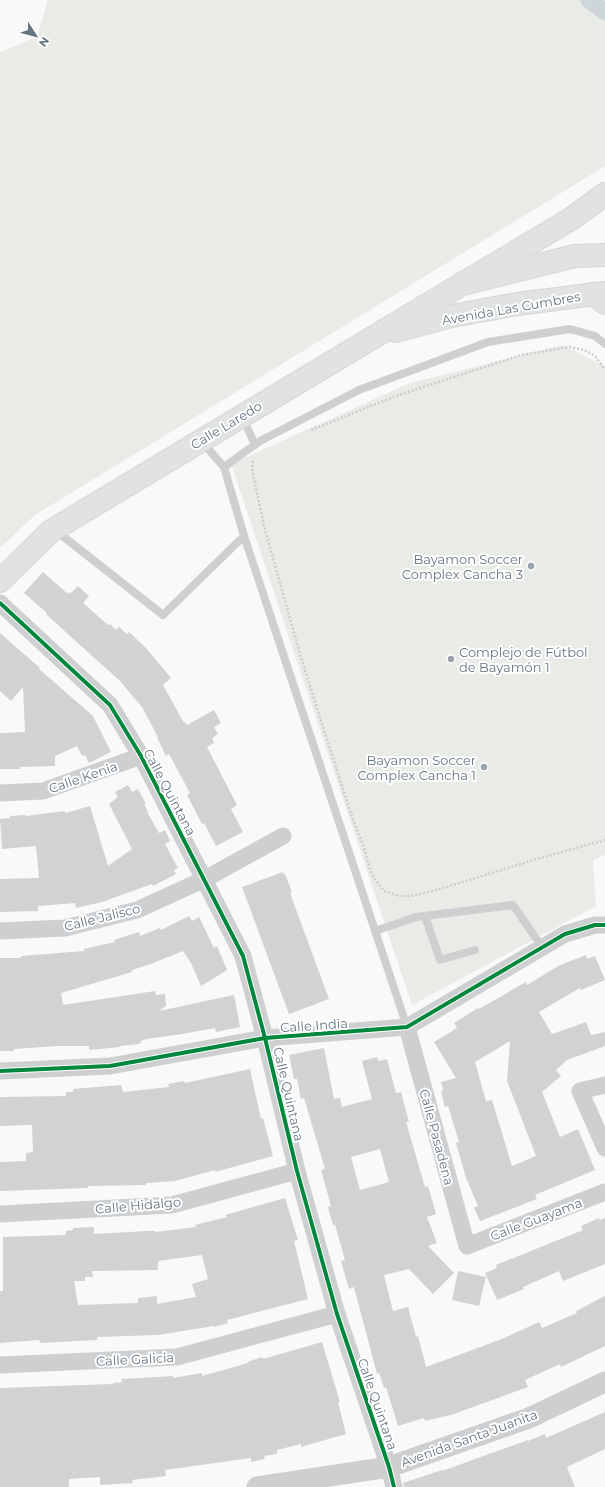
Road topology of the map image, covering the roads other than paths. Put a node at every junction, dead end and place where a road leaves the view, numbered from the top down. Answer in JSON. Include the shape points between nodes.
{"nodes":[{"id":1,"x":605,"y":194,"type":"edge"},
{"id":2,"x":605,"y":255,"type":"edge"},
{"id":3,"x":462,"y":284,"type":"junction"},
{"id":4,"x":601,"y":297,"type":"edge"},
{"id":5,"x":372,"y":338,"type":"junction"},
{"id":6,"x":605,"y":344,"type":"edge"},
{"id":7,"x":242,"y":416,"type":"junction"},
{"id":8,"x":201,"y":440,"type":"junction"},
{"id":9,"x":255,"y":445,"type":"junction"},
{"id":10,"x":224,"y":468,"type":"junction"},
{"id":11,"x":54,"y":529,"type":"junction"},
{"id":12,"x":244,"y":536,"type":"junction"},
{"id":13,"x":0,"y":581,"type":"edge"},
{"id":14,"x":0,"y":603,"type":"edge"},
{"id":15,"x":141,"y":756,"type":"junction"},
{"id":16,"x":0,"y":793,"type":"edge"},
{"id":17,"x":283,"y":836,"type":"dead end"},
{"id":18,"x":204,"y":879,"type":"junction"},
{"id":19,"x":426,"y":916,"type":"junction"},
{"id":20,"x":605,"y":925,"type":"edge"},
{"id":21,"x":0,"y":931,"type":"edge"},
{"id":22,"x":375,"y":931,"type":"junction"},
{"id":23,"x":542,"y":947,"type":"junction"},
{"id":24,"x":475,"y":950,"type":"dead end"},
{"id":25,"x":407,"y":1028,"type":"junction"},
{"id":26,"x":265,"y":1038,"type":"junction"},
{"id":27,"x":0,"y":1071,"type":"edge"},
{"id":28,"x":605,"y":1085,"type":"edge"},
{"id":29,"x":605,"y":1148,"type":"edge"},
{"id":30,"x":297,"y":1171,"type":"junction"},
{"id":31,"x":605,"y":1192,"type":"edge"},
{"id":32,"x":0,"y":1214,"type":"edge"},
{"id":33,"x":467,"y":1246,"type":"joint"},
{"id":34,"x":337,"y":1314,"type":"junction"},
{"id":35,"x":0,"y":1365,"type":"edge"},
{"id":36,"x":605,"y":1382,"type":"edge"},
{"id":37,"x":389,"y":1467,"type":"junction"},
{"id":38,"x":256,"y":1487,"type":"edge"},
{"id":39,"x":394,"y":1487,"type":"edge"}],
"edges":[{"from":1,"to":3,"type":"main road","name":"Calle Laredo","via":[[571,219]]},
{"from":2,"to":3,"type":"main road","via":[[575,256]]},
{"from":3,"to":5,"type":"main road","name":"Calle Laredo"},
{"from":4,"to":5,"type":"main road","name":"Avenida Las Cumbres","via":[[517,304],[452,316]]},
{"from":5,"to":7,"type":"main road","name":"Calle Laredo"},
{"from":6,"to":9,"type":"lane","via":[[594,336],[570,329],[488,342],[359,390]]},
{"from":7,"to":8,"type":"main road","name":"Calle Laredo"},
{"from":7,"to":9,"type":"lane"},
{"from":8,"to":10,"type":"lane"},
{"from":8,"to":11,"type":"main road","name":"Calle Laredo"},
{"from":9,"to":10,"type":"lane"},
{"from":10,"to":12,"type":"lane"},
{"from":11,"to":12,"type":"lane","via":[[163,615]]},
{"from":11,"to":13,"type":"main road","name":"Calle Laredo"},
{"from":12,"to":22,"type":"lane"},
{"from":14,"to":15,"type":"street","name":"Calle Quintana","via":[[110,705]]},
{"from":15,"to":16,"type":"street","name":"Calle Kenia","via":[[43,791]]},
{"from":15,"to":18,"type":"street","name":"Calle Quintana"},
{"from":17,"to":18,"type":"street","name":"Calle Jalisco"},
{"from":18,"to":21,"type":"street","name":"Calle Jalisco","via":[[138,910],[64,928]]},
{"from":18,"to":26,"type":"street","name":"Calle Quintana","via":[[243,956]]},
{"from":19,"to":22,"type":"lane"},
{"from":19,"to":23,"type":"lane","via":[[514,905]]},
{"from":19,"to":24,"type":"lane","via":[[440,960]]},
{"from":20,"to":23,"type":"street","name":"Calle India","via":[[595,925],[565,934]]},
{"from":22,"to":25,"type":"lane"},
{"from":23,"to":25,"type":"street","name":"Calle India"},
{"from":25,"to":26,"type":"street","name":"Calle India"},
{"from":25,"to":33,"type":"street","name":"Calle Pasadena"},
{"from":26,"to":27,"type":"street","name":"Calle India","via":[[110,1066]]},
{"from":26,"to":30,"type":"street","name":"Calle Quintana"},
{"from":28,"to":29,"type":"street","via":[[580,1091]]},
{"from":30,"to":32,"type":"street","name":"Calle Hidalgo","via":[[172,1205]]},
{"from":30,"to":34,"type":"street","name":"Calle Quintana"},
{"from":31,"to":33,"type":"street","name":"Calle Guayama"},
{"from":34,"to":35,"type":"street","name":"Calle Galicia","via":[[176,1357]]},
{"from":34,"to":37,"type":"street","name":"Calle Quintana"},
{"from":36,"to":37,"type":"street","name":"Avenida Santa Juanita","via":[[529,1418]]},
{"from":37,"to":38,"type":"street","name":"Avenida Santa Juanita"},
{"from":37,"to":39,"type":"street","name":"Calle Quintana"}]}
